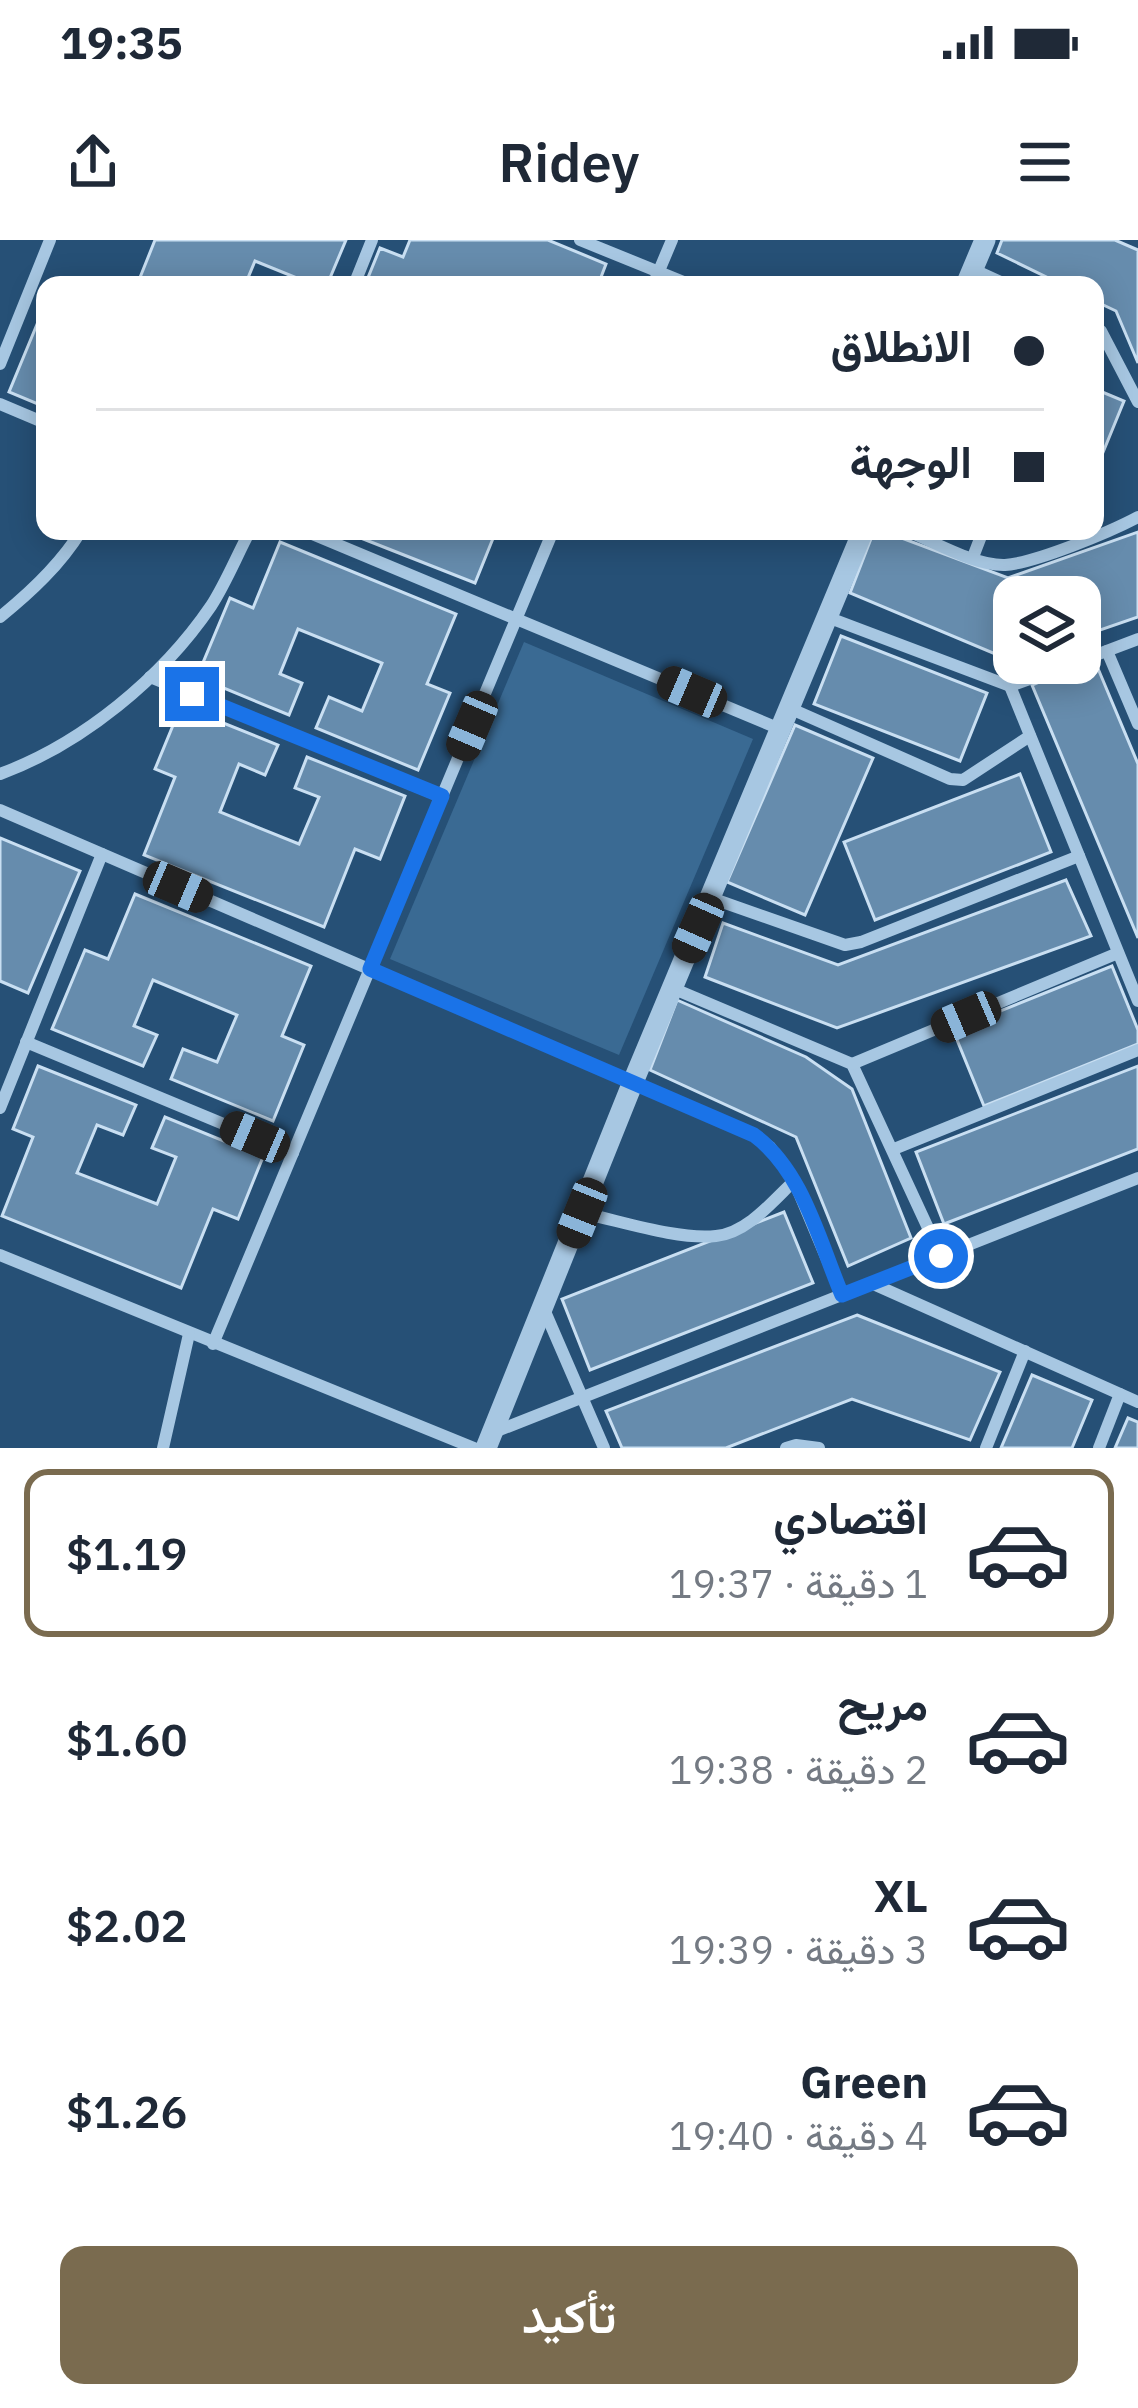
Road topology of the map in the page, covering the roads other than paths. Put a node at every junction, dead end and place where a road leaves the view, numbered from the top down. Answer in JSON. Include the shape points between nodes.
{"nodes":[{"id":1,"x":50,"y":240,"type":"edge"},
{"id":2,"x":372,"y":240,"type":"edge"},
{"id":3,"x":580,"y":240,"type":"edge"},
{"id":4,"x":673,"y":240,"type":"edge"},
{"id":5,"x":985,"y":240,"type":"edge"},
{"id":6,"x":358,"y":276,"type":"edge"},
{"id":7,"x":652,"y":276,"type":"edge"},
{"id":8,"x":657,"y":276,"type":"edge"},
{"id":9,"x":969,"y":276,"type":"edge"},
{"id":10,"x":1104,"y":337,"type":"edge"},
{"id":11,"x":0,"y":364,"type":"edge"},
{"id":12,"x":1138,"y":402,"type":"edge"},
{"id":13,"x":0,"y":404,"type":"edge"},
{"id":14,"x":36,"y":419,"type":"edge"},
{"id":15,"x":1138,"y":517,"type":"edge"},
{"id":16,"x":1104,"y":534,"type":"edge"},
{"id":17,"x":74,"y":540,"type":"edge"},
{"id":18,"x":245,"y":540,"type":"edge"},
{"id":19,"x":327,"y":540,"type":"edge"},
{"id":20,"x":549,"y":540,"type":"edge"},
{"id":21,"x":859,"y":540,"type":"edge"},
{"id":22,"x":930,"y":540,"type":"edge"},
{"id":23,"x":980,"y":540,"type":"edge"},
{"id":24,"x":1086,"y":540,"type":"edge"},
{"id":25,"x":973,"y":557,"type":"junction"},
{"id":26,"x":0,"y":616,"type":"edge"},
{"id":27,"x":827,"y":616,"type":"junction"},
{"id":28,"x":516,"y":619,"type":"junction"},
{"id":29,"x":1138,"y":639,"type":"edge"},
{"id":30,"x":1108,"y":651,"type":"junction"},
{"id":31,"x":1101,"y":653,"type":"edge"},
{"id":32,"x":150,"y":677,"type":"junction"},
{"id":33,"x":1016,"y":684,"type":"edge"},
{"id":34,"x":1010,"y":686,"type":"junction"},
{"id":35,"x":784,"y":719,"type":"junction"},
{"id":36,"x":1138,"y":724,"type":"edge"},
{"id":37,"x":1030,"y":736,"type":"junction"},
{"id":38,"x":0,"y":774,"type":"edge"},
{"id":39,"x":442,"y":796,"type":"junction"},
{"id":40,"x":0,"y":810,"type":"edge"},
{"id":41,"x":102,"y":854,"type":"junction"},
{"id":42,"x":1079,"y":856,"type":"junction"},
{"id":43,"x":711,"y":898,"type":"junction"},
{"id":44,"x":1118,"y":953,"type":"junction"},
{"id":45,"x":370,"y":969,"type":"junction"},
{"id":46,"x":672,"y":988,"type":"junction"},
{"id":47,"x":1138,"y":1001,"type":"edge"},
{"id":48,"x":26,"y":1042,"type":"junction"},
{"id":49,"x":1138,"y":1050,"type":"edge"},
{"id":50,"x":852,"y":1064,"type":"junction"},
{"id":51,"x":633,"y":1082,"type":"junction"},
{"id":52,"x":0,"y":1108,"type":"edge"},
{"id":53,"x":894,"y":1150,"type":"junction"},
{"id":54,"x":293,"y":1153,"type":"junction"},
{"id":55,"x":1138,"y":1178,"type":"edge"},
{"id":56,"x":794,"y":1181,"type":"junction"},
{"id":57,"x":582,"y":1213,"type":"junction"},
{"id":58,"x":0,"y":1255,"type":"edge"},
{"id":59,"x":941,"y":1256,"type":"junction"},
{"id":60,"x":871,"y":1283,"type":"junction"},
{"id":61,"x":842,"y":1295,"type":"junction"},
{"id":62,"x":543,"y":1307,"type":"junction"},
{"id":63,"x":189,"y":1334,"type":"junction"},
{"id":64,"x":213,"y":1344,"type":"junction"},
{"id":65,"x":1025,"y":1352,"type":"junction"},
{"id":66,"x":1120,"y":1394,"type":"junction"},
{"id":67,"x":582,"y":1396,"type":"junction"},
{"id":68,"x":1138,"y":1402,"type":"edge"},
{"id":69,"x":483,"y":1443,"type":"edge"},
{"id":70,"x":163,"y":1448,"type":"edge"},
{"id":71,"x":604,"y":1448,"type":"edge"},
{"id":72,"x":786,"y":1448,"type":"edge"},
{"id":73,"x":819,"y":1448,"type":"edge"},
{"id":74,"x":986,"y":1448,"type":"edge"},
{"id":75,"x":1099,"y":1448,"type":"edge"}],
"edges":[{"from":1,"to":11,"type":"street"},
{"from":2,"to":6,"type":"street"},
{"from":3,"to":7,"type":"street"},
{"from":4,"to":8,"type":"street"},
{"from":5,"to":9,"type":"street"},
{"from":10,"to":12,"type":"street"},
{"from":13,"to":14,"type":"street"},
{"from":15,"to":16,"type":"street"},
{"from":17,"to":26,"type":"street"},
{"from":18,"to":32,"type":"street","via":[[211,606]]},
{"from":19,"to":28,"type":"street"},
{"from":20,"to":28,"type":"street"},
{"from":21,"to":27,"type":"street"},
{"from":22,"to":25,"type":"street"},
{"from":23,"to":25,"type":"street"},
{"from":24,"to":25,"type":"street","via":[[1007,565]]},
{"from":27,"to":34,"type":"street"},
{"from":27,"to":35,"type":"street"},
{"from":28,"to":35,"type":"street"},
{"from":28,"to":39,"type":"street"},
{"from":29,"to":30,"type":"street"},
{"from":30,"to":31,"type":"street"},
{"from":30,"to":36,"type":"street"},
{"from":32,"to":38,"type":"street","via":[[58,746]]},
{"from":32,"to":39,"type":"street"},
{"from":33,"to":34,"type":"street"},
{"from":34,"to":37,"type":"street"},
{"from":35,"to":37,"type":"street","via":[[963,780]]},
{"from":35,"to":43,"type":"street"},
{"from":37,"to":42,"type":"street"},
{"from":39,"to":45,"type":"street"},
{"from":40,"to":41,"type":"street"},
{"from":41,"to":45,"type":"street"},
{"from":41,"to":48,"type":"street"},
{"from":42,"to":43,"type":"street","via":[[845,945]]},
{"from":42,"to":44,"type":"street"},
{"from":43,"to":46,"type":"street"},
{"from":44,"to":47,"type":"street"},
{"from":44,"to":50,"type":"street"},
{"from":45,"to":51,"type":"street"},
{"from":45,"to":54,"type":"street"},
{"from":46,"to":50,"type":"street"},
{"from":46,"to":51,"type":"street"},
{"from":48,"to":52,"type":"street"},
{"from":48,"to":54,"type":"street"},
{"from":49,"to":53,"type":"street"},
{"from":50,"to":53,"type":"street"},
{"from":51,"to":56,"type":"street","via":[[754,1135]]},
{"from":51,"to":57,"type":"street"},
{"from":53,"to":59,"type":"street"},
{"from":54,"to":64,"type":"street"},
{"from":55,"to":59,"type":"street"},
{"from":56,"to":57,"type":"street","via":[[756,1218],[718,1236]]},
{"from":56,"to":61,"type":"street"},
{"from":57,"to":62,"type":"street"},
{"from":58,"to":63,"type":"street"},
{"from":59,"to":60,"type":"street"},
{"from":60,"to":61,"type":"street"},
{"from":60,"to":65,"type":"street"},
{"from":61,"to":67,"type":"street"},
{"from":62,"to":67,"type":"street"},
{"from":62,"to":69,"type":"street"},
{"from":63,"to":64,"type":"street"},
{"from":63,"to":70,"type":"street"},
{"from":64,"to":69,"type":"street"},
{"from":65,"to":66,"type":"street"},
{"from":65,"to":74,"type":"street"},
{"from":66,"to":68,"type":"street"},
{"from":66,"to":75,"type":"street"},
{"from":67,"to":69,"type":"street"},
{"from":67,"to":71,"type":"street"},
{"from":72,"to":73,"type":"street"}]}
